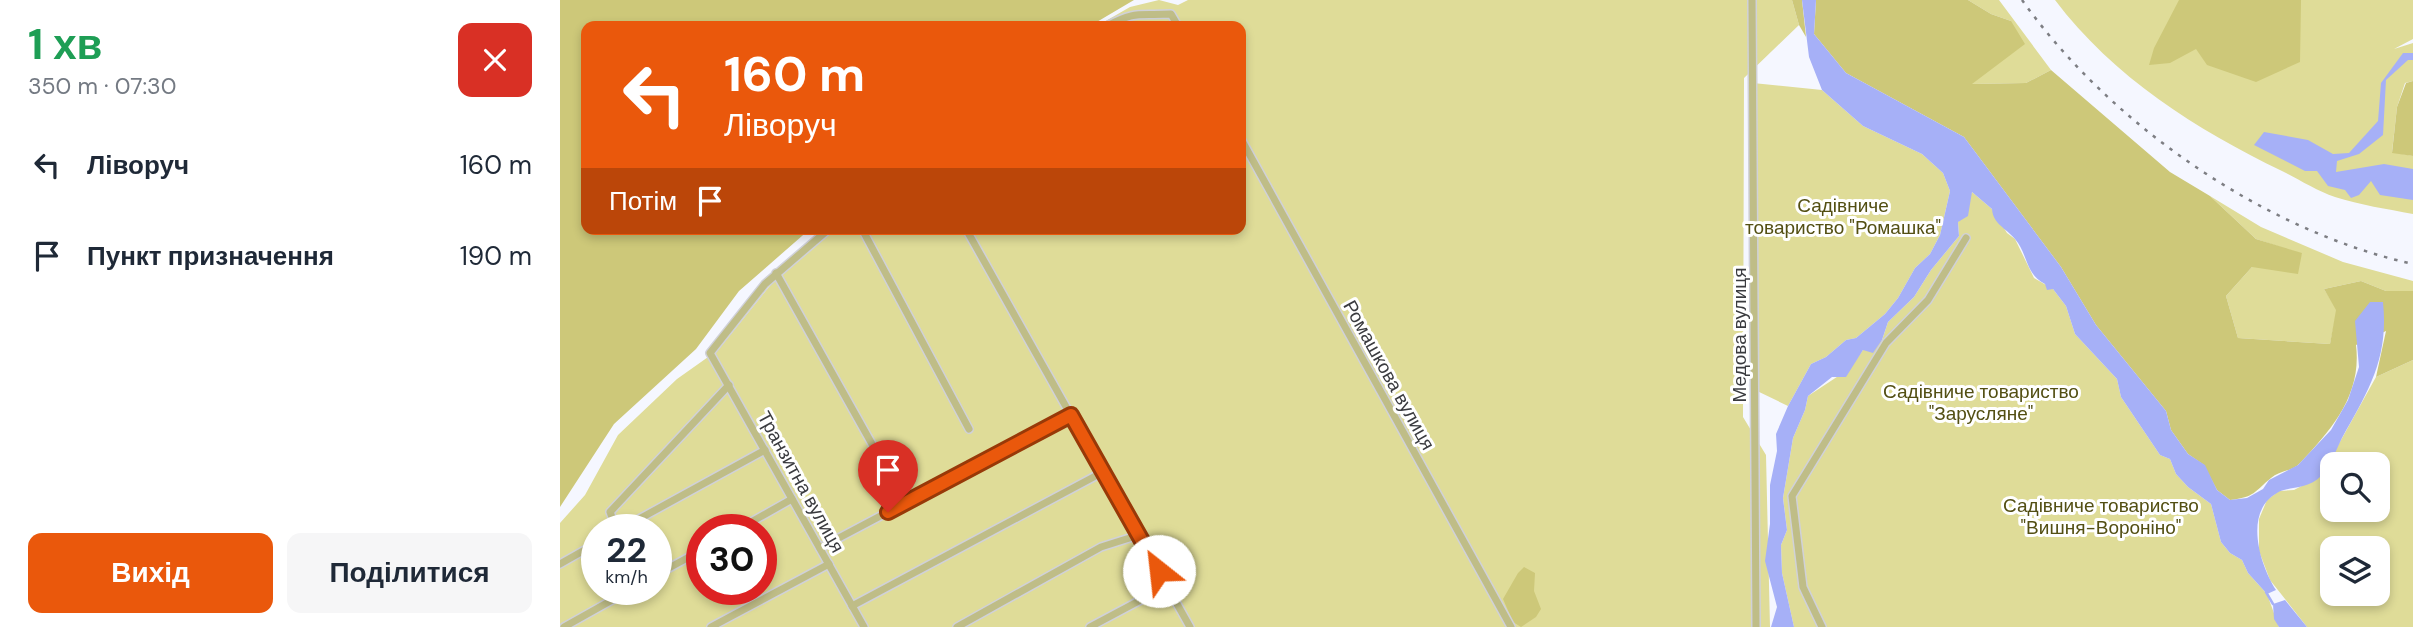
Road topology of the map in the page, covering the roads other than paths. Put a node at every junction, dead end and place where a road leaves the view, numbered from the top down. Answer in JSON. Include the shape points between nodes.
{"nodes":[{"id":1,"x":1752,"y":0,"type":"edge"},
{"id":2,"x":1116,"y":21,"type":"edge"},
{"id":3,"x":1175,"y":21,"type":"edge"},
{"id":4,"x":1246,"y":148,"type":"edge"},
{"id":5,"x":822,"y":235,"type":"edge"},
{"id":6,"x":865,"y":235,"type":"edge"},
{"id":7,"x":969,"y":235,"type":"edge"},
{"id":8,"x":1966,"y":238,"type":"dead end"},
{"id":9,"x":776,"y":273,"type":"junction"},
{"id":10,"x":729,"y":385,"type":"junction"},
{"id":11,"x":1071,"y":415,"type":"junction"},
{"id":12,"x":970,"y":429,"type":"dead end"},
{"id":13,"x":765,"y":450,"type":"junction"},
{"id":14,"x":886,"y":469,"type":"dead end"},
{"id":15,"x":1103,"y":471,"type":"junction"},
{"id":16,"x":792,"y":499,"type":"junction"},
{"id":17,"x":611,"y":514,"type":"edge"},
{"id":18,"x":647,"y":514,"type":"edge"},
{"id":19,"x":765,"y":514,"type":"edge"},
{"id":20,"x":1139,"y":535,"type":"junction"},
{"id":21,"x":820,"y":548,"type":"junction"},
{"id":22,"x":581,"y":552,"type":"edge"},
{"id":23,"x":560,"y":564,"type":"edge"},
{"id":24,"x":829,"y":564,"type":"junction"},
{"id":25,"x":1167,"y":586,"type":"junction"},
{"id":26,"x":603,"y":605,"type":"edge"},
{"id":27,"x":852,"y":606,"type":"junction"},
{"id":28,"x":564,"y":627,"type":"edge"},
{"id":29,"x":711,"y":627,"type":"edge"},
{"id":30,"x":864,"y":627,"type":"edge"},
{"id":31,"x":957,"y":627,"type":"edge"},
{"id":32,"x":1090,"y":627,"type":"edge"},
{"id":33,"x":1190,"y":627,"type":"edge"},
{"id":34,"x":1511,"y":627,"type":"edge"},
{"id":35,"x":1756,"y":627,"type":"edge"},
{"id":36,"x":1822,"y":627,"type":"edge"}],
"edges":[{"from":1,"to":35,"type":"street","name":"Медова вулиця"},
{"from":2,"to":3,"type":"street","via":[[1129,14],[1171,14]]},
{"from":4,"to":34,"type":"street","name":"Ромашкова вулиця"},
{"from":5,"to":9,"type":"street"},
{"from":6,"to":12,"type":"street"},
{"from":7,"to":11,"type":"street"},
{"from":8,"to":36,"type":"street","via":[[1928,300],[1886,343],[1792,496],[1803,587]]},
{"from":9,"to":10,"type":"street","name":"Транзитна вулиця","via":[[710,353]]},
{"from":9,"to":14,"type":"street"},
{"from":10,"to":13,"type":"street","name":"Транзитна вулиця"},
{"from":10,"to":17,"type":"street"},
{"from":11,"to":15,"type":"street"},
{"from":11,"to":21,"type":"street"},
{"from":13,"to":16,"type":"street","name":"Транзитна вулиця"},
{"from":13,"to":18,"type":"street"},
{"from":15,"to":20,"type":"street"},
{"from":15,"to":27,"type":"street"},
{"from":16,"to":19,"type":"street"},
{"from":16,"to":21,"type":"street","name":"Транзитна вулиця"},
{"from":20,"to":25,"type":"street"},
{"from":20,"to":31,"type":"street","via":[[1101,547]]},
{"from":21,"to":24,"type":"street","name":"Транзитна вулиця"},
{"from":22,"to":23,"type":"street"},
{"from":24,"to":27,"type":"street","name":"Транзитна вулиця"},
{"from":24,"to":29,"type":"street"},
{"from":25,"to":32,"type":"street"},
{"from":25,"to":33,"type":"street"},
{"from":26,"to":28,"type":"street"},
{"from":27,"to":30,"type":"street","name":"Транзитна вулиця"}]}
